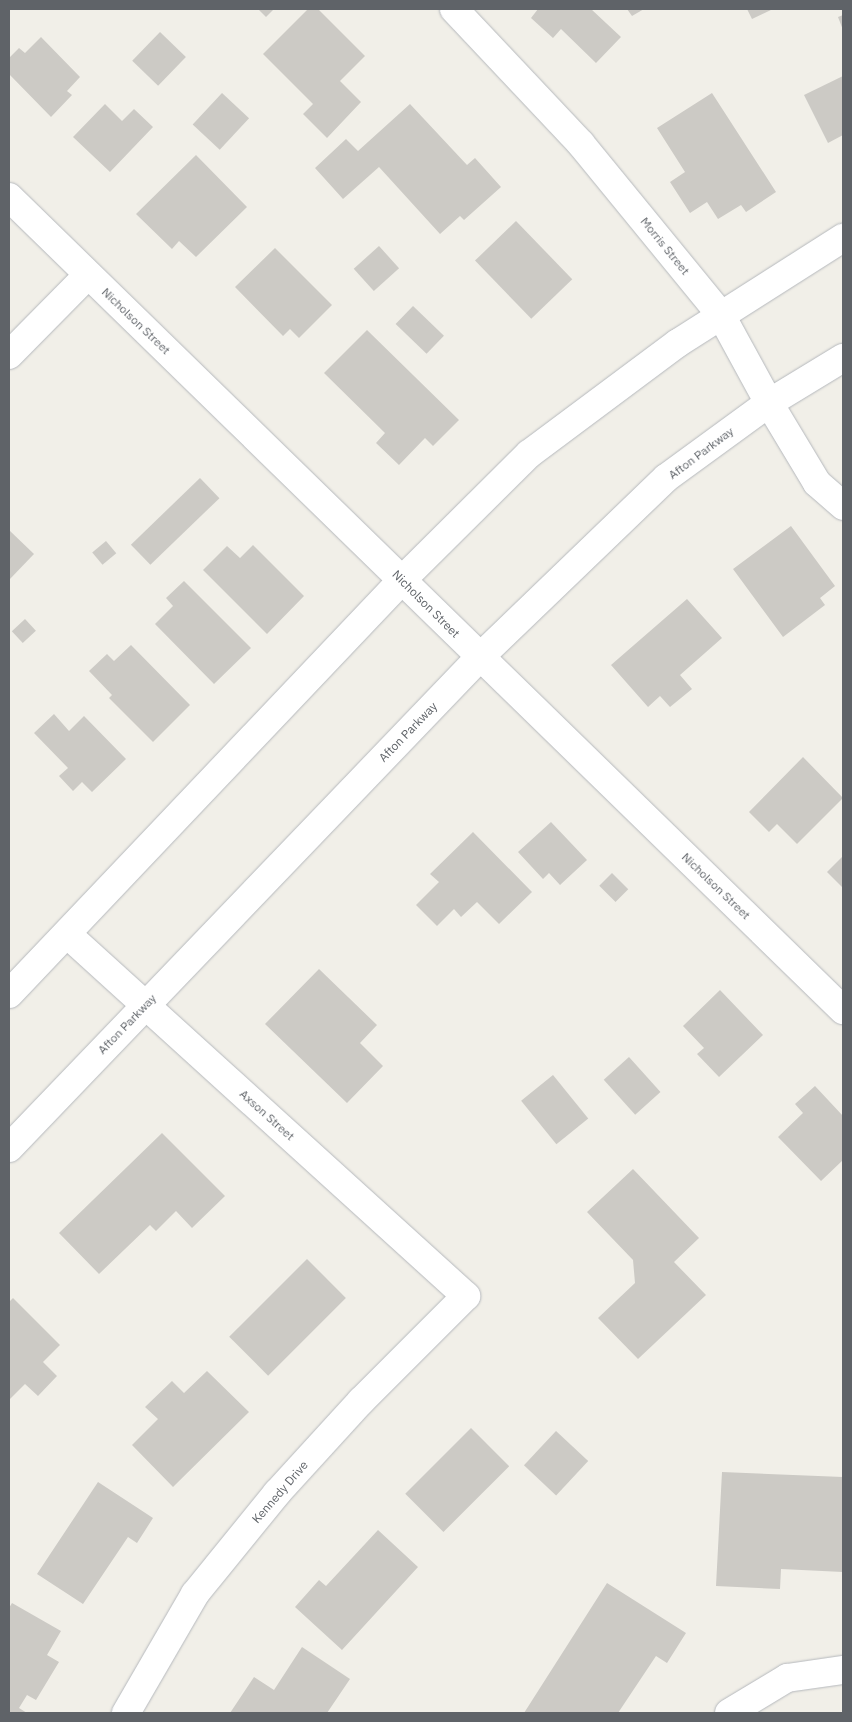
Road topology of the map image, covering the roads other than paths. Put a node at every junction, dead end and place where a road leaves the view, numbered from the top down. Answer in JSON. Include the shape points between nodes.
{"nodes":[{"id":1,"x":454,"y":9,"type":"edge"},
{"id":2,"x":9,"y":197,"type":"edge"},
{"id":3,"x":843,"y":238,"type":"edge"},
{"id":4,"x":88,"y":275,"type":"junction"},
{"id":5,"x":721,"y":314,"type":"junction"},
{"id":6,"x":9,"y":355,"type":"edge"},
{"id":7,"x":843,"y":358,"type":"edge"},
{"id":8,"x":769,"y":403,"type":"junction"},
{"id":9,"x":843,"y":506,"type":"edge"},
{"id":10,"x":402,"y":580,"type":"junction"},
{"id":11,"x":480,"y":658,"type":"junction"},
{"id":12,"x":67,"y":934,"type":"junction"},
{"id":13,"x":9,"y":994,"type":"edge"},
{"id":14,"x":146,"y":1005,"type":"junction"},
{"id":15,"x":843,"y":1010,"type":"edge"},
{"id":16,"x":9,"y":1148,"type":"edge"},
{"id":17,"x":466,"y":1296,"type":"joint"},
{"id":18,"x":843,"y":1670,"type":"edge"},
{"id":19,"x":126,"y":1713,"type":"edge"},
{"id":20,"x":729,"y":1713,"type":"edge"}],
"edges":[{"from":1,"to":5,"type":"street","name":"Morris Street","via":[[581,144]]},
{"from":2,"to":4,"type":"street","name":"Nicholson Street"},
{"from":3,"to":5,"type":"street"},
{"from":4,"to":6,"type":"street"},
{"from":4,"to":10,"type":"street","name":"Nicholson Street"},
{"from":5,"to":8,"type":"street","name":"Morris Street"},
{"from":5,"to":10,"type":"street","via":[[529,454]]},
{"from":7,"to":8,"type":"street","name":"Afton Parkway"},
{"from":8,"to":9,"type":"street","name":"Morris Street","via":[[817,483]]},
{"from":8,"to":11,"type":"street","name":"Afton Parkway","via":[[666,478]]},
{"from":10,"to":11,"type":"street","name":"Nicholson Street"},
{"from":10,"to":12,"type":"street"},
{"from":11,"to":14,"type":"street","name":"Afton Parkway"},
{"from":11,"to":15,"type":"street","name":"Nicholson Street"},
{"from":12,"to":13,"type":"street"},
{"from":12,"to":14,"type":"street","name":"Axson Street"},
{"from":14,"to":16,"type":"street","name":"Afton Parkway"},
{"from":14,"to":17,"type":"street","name":"Axson Street"},
{"from":17,"to":19,"type":"street","name":"Kennedy Drive","via":[[361,1401],[277,1493],[196,1594]]},
{"from":18,"to":20,"type":"street","via":[[787,1678]]}]}
